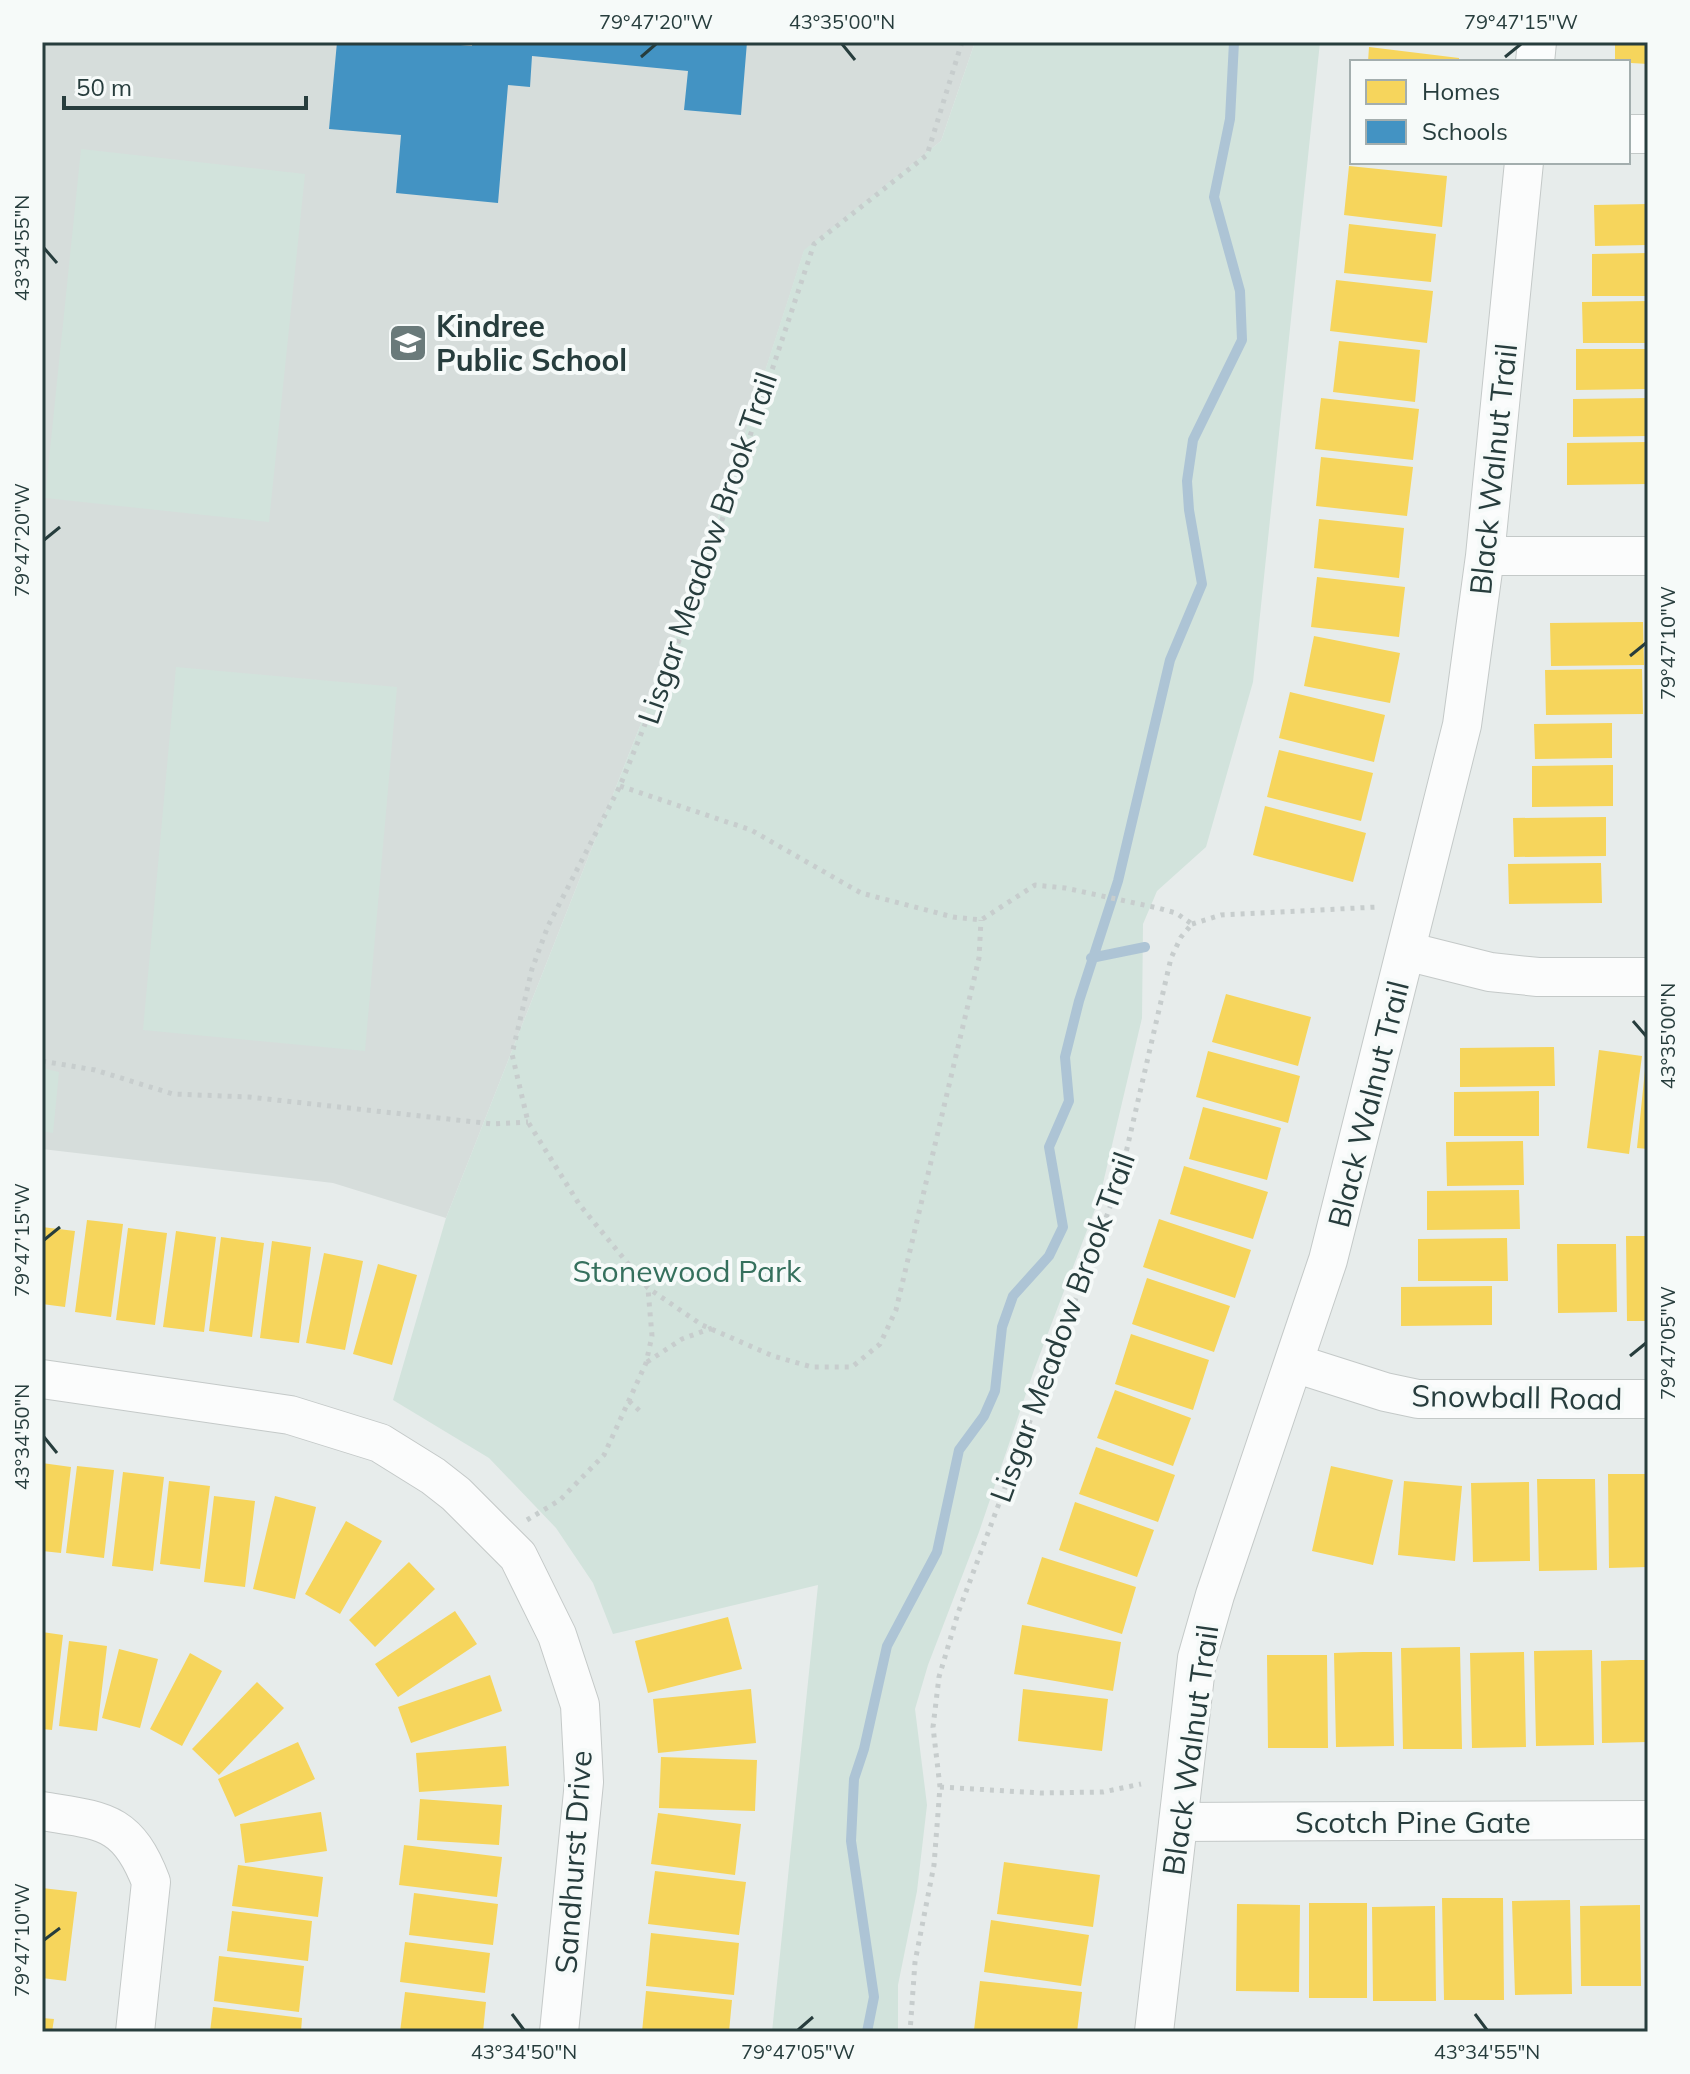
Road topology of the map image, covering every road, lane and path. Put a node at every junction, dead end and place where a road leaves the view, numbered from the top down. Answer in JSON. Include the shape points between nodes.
{"nodes":[{"id":1,"x":962,"y":42,"type":"edge"},
{"id":2,"x":1524,"y":164,"type":"edge"},
{"id":3,"x":1485,"y":556,"type":"junction"},
{"id":4,"x":1648,"y":556,"type":"edge"},
{"id":5,"x":620,"y":786,"type":"junction"},
{"id":6,"x":1377,"y":907,"type":"dead end"},
{"id":7,"x":981,"y":920,"type":"junction"},
{"id":8,"x":1192,"y":924,"type":"junction"},
{"id":9,"x":1406,"y":951,"type":"junction"},
{"id":10,"x":1648,"y":977,"type":"edge"},
{"id":11,"x":42,"y":1061,"type":"edge"},
{"id":12,"x":528,"y":1122,"type":"junction"},
{"id":13,"x":648,"y":1288,"type":"junction"},
{"id":14,"x":712,"y":1328,"type":"junction"},
{"id":15,"x":646,"y":1363,"type":"junction"},
{"id":16,"x":1294,"y":1363,"type":"junction"},
{"id":17,"x":42,"y":1379,"type":"edge"},
{"id":18,"x":1648,"y":1399,"type":"edge"},
{"id":19,"x":629,"y":1401,"type":"junction"},
{"id":20,"x":642,"y":1413,"type":"dead end"},
{"id":21,"x":499,"y":1536,"type":"junction"},
{"id":22,"x":1141,"y":1784,"type":"dead end"},
{"id":23,"x":940,"y":1787,"type":"junction"},
{"id":24,"x":42,"y":1811,"type":"edge"},
{"id":25,"x":1648,"y":1820,"type":"edge"},
{"id":26,"x":1178,"y":1822,"type":"junction"},
{"id":27,"x":135,"y":2032,"type":"edge"},
{"id":28,"x":559,"y":2032,"type":"edge"},
{"id":29,"x":910,"y":2032,"type":"edge"},
{"id":30,"x":1154,"y":2032,"type":"edge"}],
"edges":[{"from":1,"to":5,"type":"path","name":"Lisgar Meadow Brook Trail","via":[[927,155],[814,244],[695,601]]},
{"from":2,"to":3,"type":"street","name":"Black Walnut Trail"},
{"from":3,"to":4,"type":"street"},
{"from":3,"to":9,"type":"street","name":"Black Walnut Trail","via":[[1462,725]]},
{"from":5,"to":7,"type":"path","via":[[751,830],[861,893]]},
{"from":5,"to":12,"type":"path","name":"Lisgar Meadow Brook Trail","via":[[548,926],[532,969],[512,1054]]},
{"from":6,"to":8,"type":"path","via":[[1221,915]]},
{"from":7,"to":8,"type":"path","via":[[1035,885],[1158,908]]},
{"from":7,"to":14,"type":"path","name":"Lisgar Meadow Brook Trail","via":[[979,958],[896,1310],[880,1344],[852,1367],[812,1367]]},
{"from":8,"to":23,"type":"path","name":"Lisgar Meadow Brook Trail","via":[[1171,958],[1119,1183],[958,1613],[939,1677],[933,1727]]},
{"from":9,"to":10,"type":"street","via":[[1490,972]]},
{"from":9,"to":16,"type":"street","name":"Black Walnut Trail","via":[[1337,1224]]},
{"from":11,"to":12,"type":"path","via":[[95,1070],[173,1094],[249,1097],[493,1124]]},
{"from":12,"to":13,"type":"path","name":"Lisgar Meadow Brook Trail","via":[[579,1204]]},
{"from":13,"to":14,"type":"path","name":"Lisgar Meadow Brook Trail"},
{"from":13,"to":15,"type":"path","via":[[652,1336]]},
{"from":14,"to":15,"type":"path","via":[[682,1339]]},
{"from":15,"to":19,"type":"path"},
{"from":16,"to":18,"type":"street","name":"Snowball Road","via":[[1418,1399]]},
{"from":16,"to":26,"type":"street","name":"Black Walnut Trail","via":[[1197,1658]]},
{"from":17,"to":21,"type":"street","name":"Sandhurst Drive","via":[[290,1415],[380,1443],[433,1476]]},
{"from":19,"to":20,"type":"path"},
{"from":19,"to":21,"type":"path","via":[[604,1455],[560,1500]]},
{"from":21,"to":28,"type":"street","name":"Sandhurst Drive","via":[[518,1556],[557,1635],[580,1705],[584,1782]]},
{"from":22,"to":23,"type":"path","via":[[1103,1792],[1041,1793]]},
{"from":23,"to":29,"type":"path","name":"Lisgar Meadow Brook Trail"},
{"from":24,"to":27,"type":"street","via":[[103,1821],[135,1846],[151,1882]]},
{"from":25,"to":26,"type":"street","name":"Scotch Pine Gate"},
{"from":26,"to":30,"type":"street","name":"Black Walnut Trail"}]}
